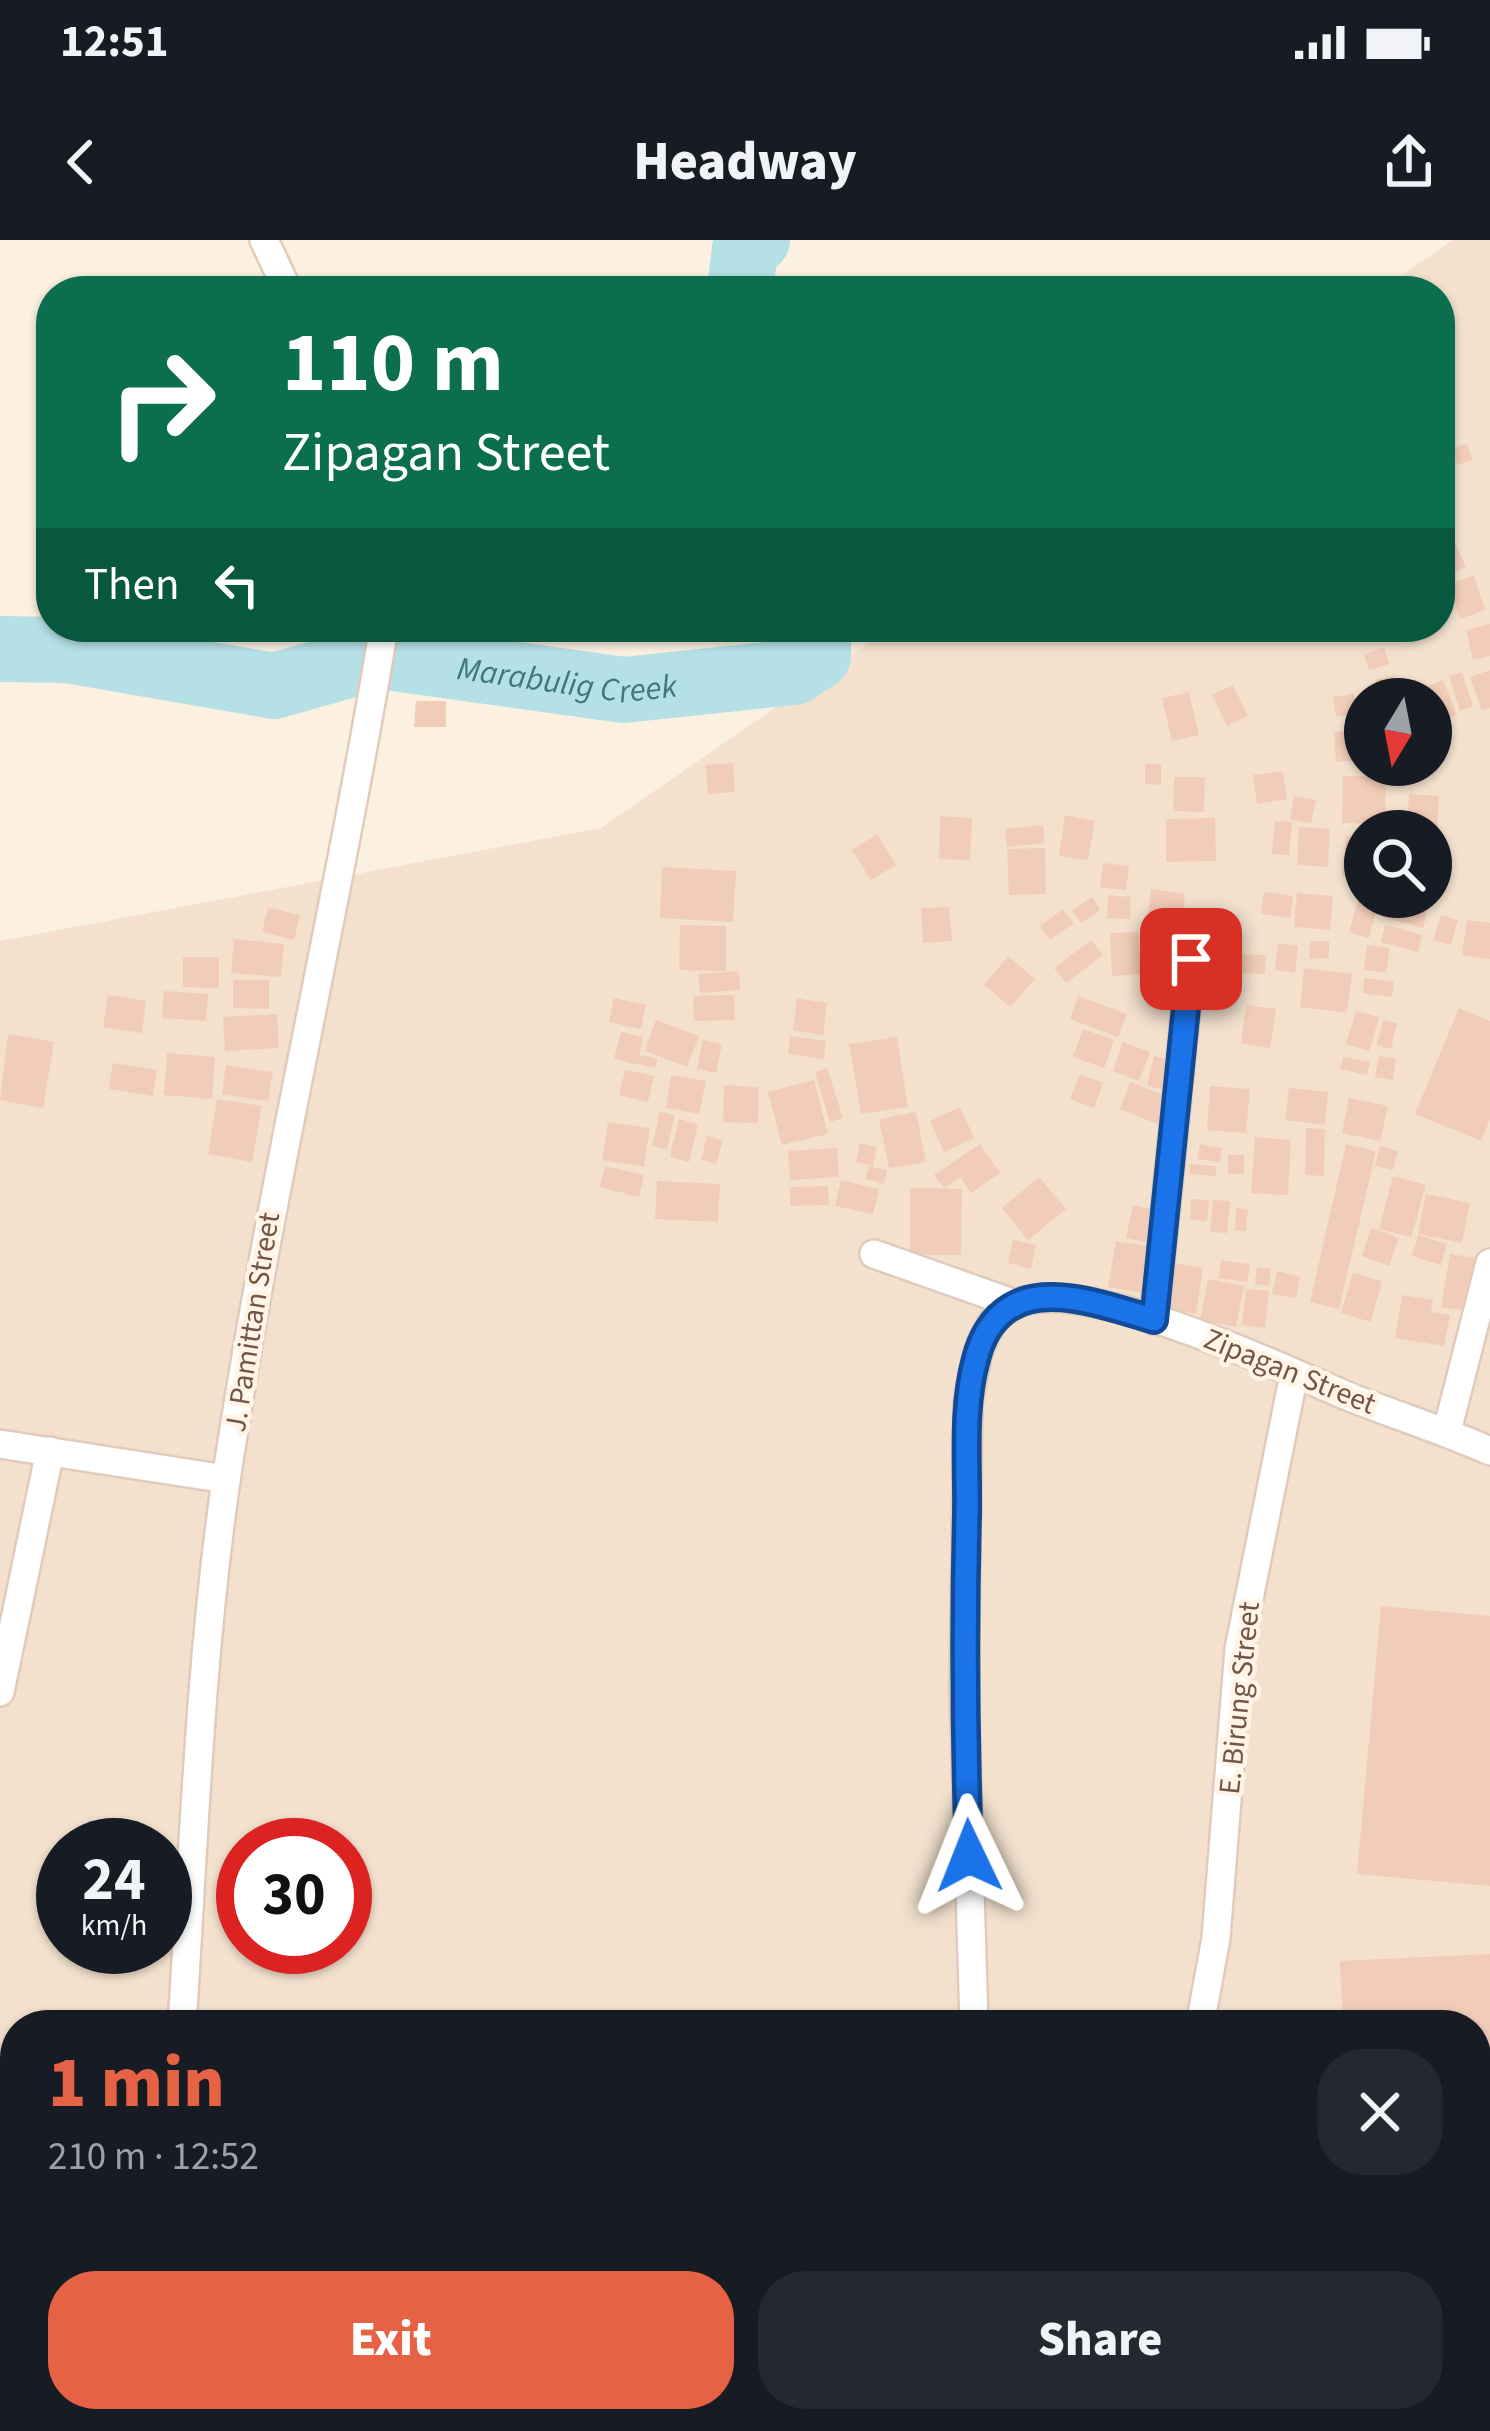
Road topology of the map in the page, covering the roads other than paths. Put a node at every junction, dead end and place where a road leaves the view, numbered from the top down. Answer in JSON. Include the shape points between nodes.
{"nodes":[{"id":1,"x":264,"y":240,"type":"edge"},
{"id":2,"x":281,"y":276,"type":"edge"},
{"id":3,"x":382,"y":642,"type":"edge"},
{"id":4,"x":1191,"y":959,"type":"dead end"},
{"id":5,"x":874,"y":1254,"type":"dead end"},
{"id":6,"x":1490,"y":1263,"type":"edge"},
{"id":7,"x":1015,"y":1304,"type":"junction"},
{"id":8,"x":1154,"y":1320,"type":"junction"},
{"id":9,"x":1294,"y":1374,"type":"junction"},
{"id":10,"x":1447,"y":1431,"type":"junction"},
{"id":11,"x":0,"y":1444,"type":"edge"},
{"id":12,"x":50,"y":1450,"type":"junction"},
{"id":13,"x":1490,"y":1451,"type":"edge"},
{"id":14,"x":226,"y":1479,"type":"junction"},
{"id":15,"x":0,"y":1693,"type":"edge"},
{"id":16,"x":183,"y":2010,"type":"edge"},
{"id":17,"x":974,"y":2010,"type":"edge"},
{"id":18,"x":1203,"y":2010,"type":"edge"}],
"edges":[{"from":1,"to":2,"type":"street"},
{"from":3,"to":14,"type":"street","name":"J. Pamittan Street"},
{"from":4,"to":8,"type":"street"},
{"from":5,"to":7,"type":"street"},
{"from":6,"to":10,"type":"street"},
{"from":7,"to":8,"type":"street","name":"Zipagan Street","via":[[1093,1303]]},
{"from":7,"to":17,"type":"street","via":[[987,1332],[968,1403],[964,1688]]},
{"from":8,"to":9,"type":"street","name":"Zipagan Street"},
{"from":9,"to":10,"type":"street","name":"Zipagan Street"},
{"from":9,"to":18,"type":"street","name":"E. Birung Street","via":[[1239,1649]]},
{"from":10,"to":13,"type":"street","name":"Zipagan Street"},
{"from":11,"to":12,"type":"street"},
{"from":12,"to":14,"type":"street"},
{"from":12,"to":15,"type":"street"},
{"from":14,"to":16,"type":"street","name":"J. Pamittan Street"}]}
